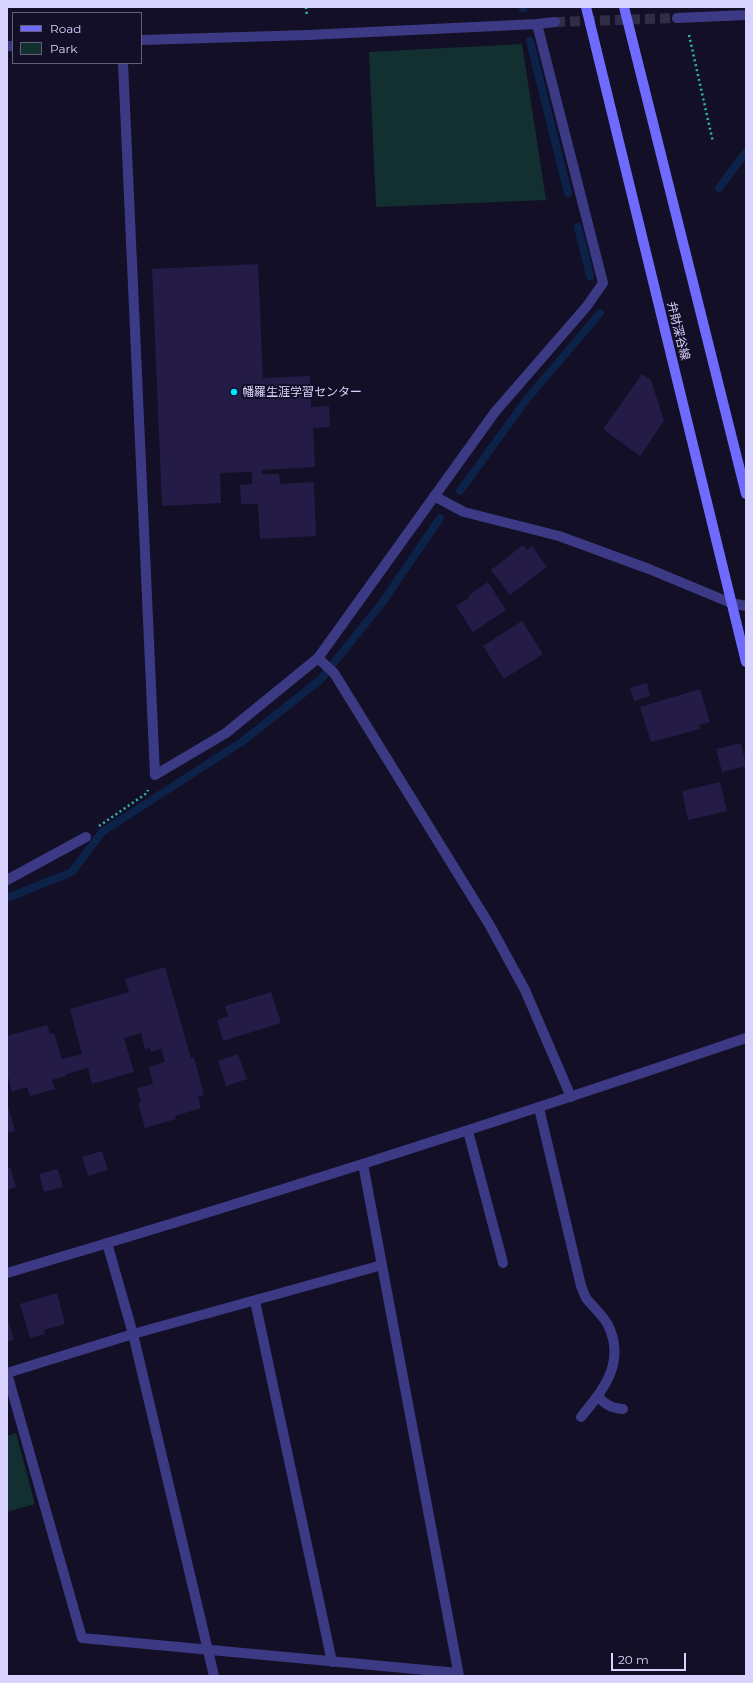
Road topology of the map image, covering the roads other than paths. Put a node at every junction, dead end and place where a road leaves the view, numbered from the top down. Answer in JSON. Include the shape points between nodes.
{"nodes":[{"id":1,"x":586,"y":7,"type":"edge"},
{"id":2,"x":624,"y":7,"type":"edge"},
{"id":3,"x":746,"y":15,"type":"edge"},
{"id":4,"x":681,"y":18,"type":"tunnel mouth"},
{"id":5,"x":555,"y":22,"type":"tunnel mouth"},
{"id":6,"x":537,"y":24,"type":"junction"},
{"id":7,"x":142,"y":40,"type":"edge"},
{"id":8,"x":123,"y":64,"type":"edge"},
{"id":9,"x":746,"y":494,"type":"edge"},
{"id":10,"x":434,"y":496,"type":"junction"},
{"id":11,"x":731,"y":603,"type":"junction"},
{"id":12,"x":746,"y":606,"type":"edge"},
{"id":13,"x":318,"y":658,"type":"junction"},
{"id":14,"x":746,"y":662,"type":"edge"},
{"id":15,"x":86,"y":837,"type":"road end"},
{"id":16,"x":7,"y":880,"type":"edge"},
{"id":17,"x":746,"y":1038,"type":"edge"},
{"id":18,"x":571,"y":1097,"type":"junction"},
{"id":19,"x":539,"y":1108,"type":"junction"},
{"id":20,"x":468,"y":1131,"type":"junction"},
{"id":21,"x":363,"y":1164,"type":"junction"},
{"id":22,"x":107,"y":1244,"type":"junction"},
{"id":23,"x":504,"y":1263,"type":"dead end"},
{"id":24,"x":382,"y":1265,"type":"junction"},
{"id":25,"x":7,"y":1273,"type":"edge"},
{"id":26,"x":255,"y":1301,"type":"junction"},
{"id":27,"x":133,"y":1334,"type":"junction"},
{"id":28,"x":7,"y":1373,"type":"edge"},
{"id":29,"x":598,"y":1396,"type":"junction"},
{"id":30,"x":623,"y":1408,"type":"dead end"},
{"id":31,"x":581,"y":1416,"type":"dead end"},
{"id":32,"x":208,"y":1650,"type":"junction"},
{"id":33,"x":332,"y":1662,"type":"junction"},
{"id":34,"x":458,"y":1675,"type":"edge"},
{"id":35,"x":214,"y":1676,"type":"edge"}],
"edges":[{"from":1,"to":11,"type":"main road","name":"弁財深谷線"},
{"from":2,"to":9,"type":"main road"},
{"from":3,"to":4,"type":"street"},
{"from":5,"to":6,"type":"street"},
{"from":6,"to":7,"type":"street"},
{"from":6,"to":10,"type":"street","via":[[603,282],[588,306],[495,412]]},
{"from":8,"to":13,"type":"street","via":[[155,775],[226,733]]},
{"from":10,"to":11,"type":"street","via":[[464,512],[559,536]]},
{"from":10,"to":13,"type":"street"},
{"from":11,"to":12,"type":"street"},
{"from":11,"to":14,"type":"main road","name":"弁財深谷線"},
{"from":13,"to":18,"type":"street","via":[[330,669],[489,924],[525,990]]},
{"from":15,"to":16,"type":"street"},
{"from":17,"to":18,"type":"street"},
{"from":18,"to":19,"type":"street"},
{"from":19,"to":20,"type":"street"},
{"from":19,"to":29,"type":"street","via":[[582,1286],[586,1297],[608,1325],[613,1342],[615,1359],[611,1375]]},
{"from":20,"to":21,"type":"street"},
{"from":20,"to":23,"type":"street"},
{"from":21,"to":22,"type":"street"},
{"from":21,"to":24,"type":"street"},
{"from":22,"to":25,"type":"street"},
{"from":22,"to":27,"type":"street"},
{"from":24,"to":26,"type":"street"},
{"from":24,"to":34,"type":"street"},
{"from":26,"to":27,"type":"street"},
{"from":26,"to":33,"type":"street"},
{"from":27,"to":28,"type":"street"},
{"from":27,"to":32,"type":"street"},
{"from":28,"to":32,"type":"street","via":[[82,1638]]},
{"from":29,"to":30,"type":"street","via":[[612,1408]]},
{"from":29,"to":31,"type":"street"},
{"from":32,"to":33,"type":"street"},
{"from":32,"to":35,"type":"street"},
{"from":33,"to":34,"type":"street"}]}
